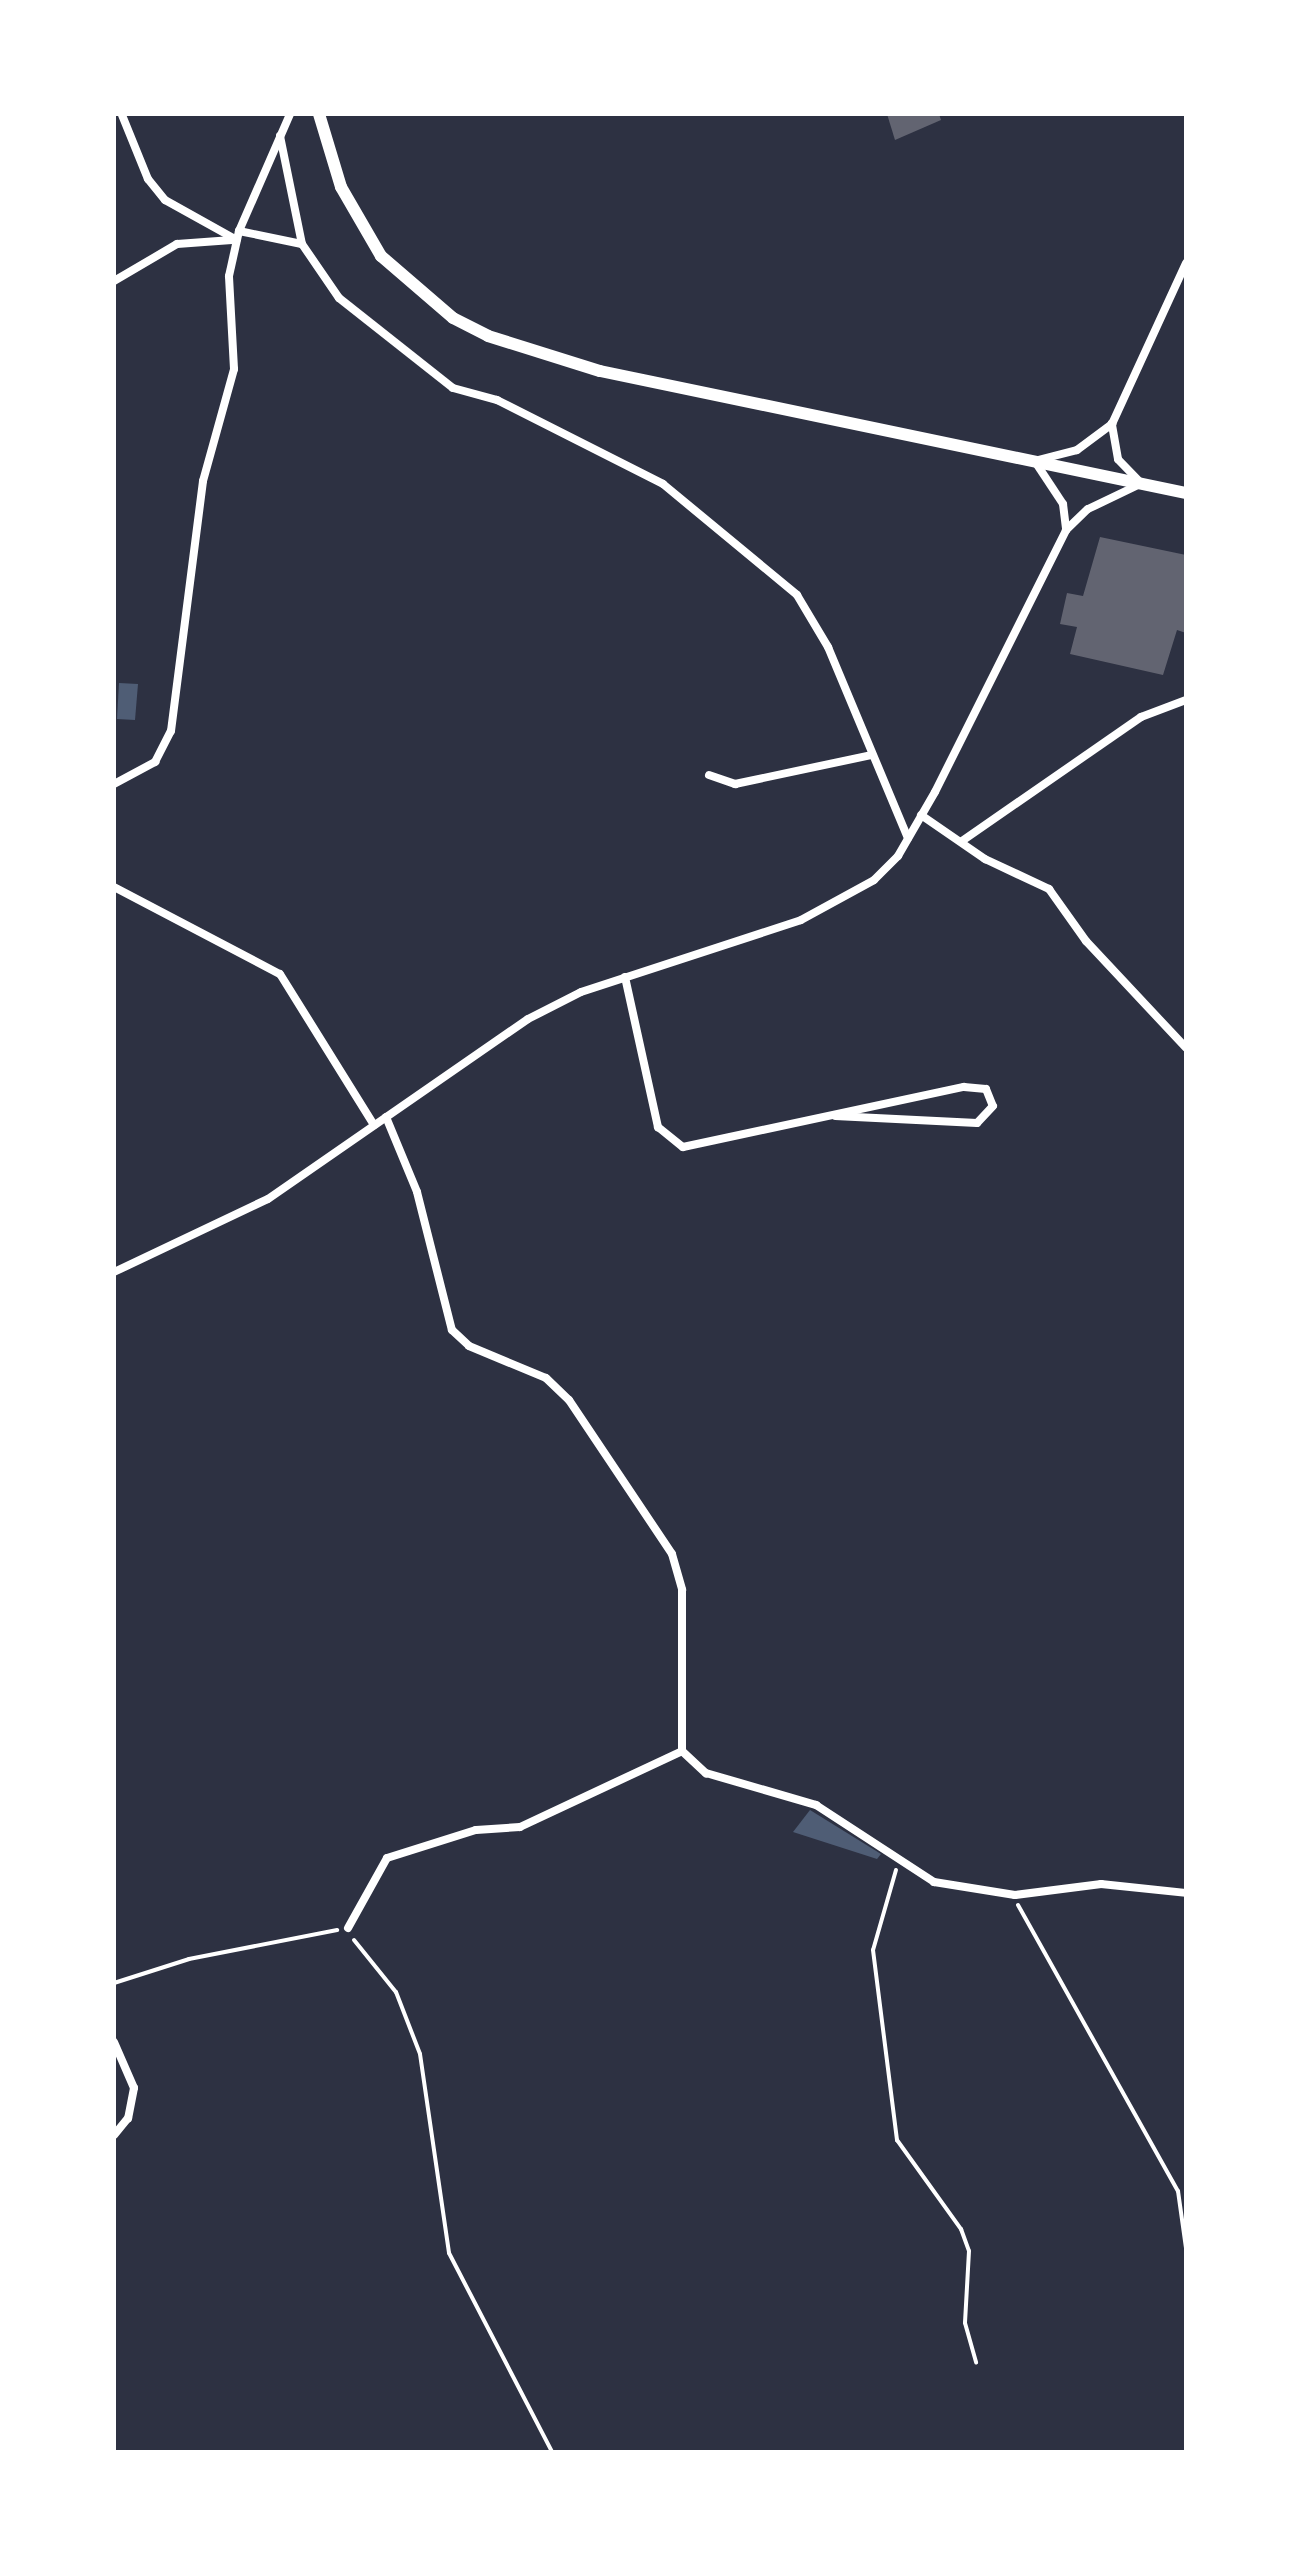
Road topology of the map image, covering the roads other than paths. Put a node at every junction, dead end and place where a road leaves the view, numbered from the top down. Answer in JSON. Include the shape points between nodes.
{"nodes":[{"id":1,"x":290,"y":114,"type":"edge"},
{"id":2,"x":319,"y":114,"type":"edge"},
{"id":3,"x":122,"y":115,"type":"edge"},
{"id":4,"x":280,"y":136,"type":"junction"},
{"id":5,"x":238,"y":235,"type":"junction"},
{"id":6,"x":302,"y":244,"type":"junction"},
{"id":7,"x":1186,"y":263,"type":"edge"},
{"id":8,"x":114,"y":281,"type":"edge"},
{"id":9,"x":1112,"y":424,"type":"junction"},
{"id":10,"x":1034,"y":460,"type":"junction"},
{"id":11,"x":1143,"y":484,"type":"junction"},
{"id":12,"x":1186,"y":493,"type":"edge"},
{"id":13,"x":1066,"y":530,"type":"junction"},
{"id":14,"x":1186,"y":700,"type":"edge"},
{"id":15,"x":871,"y":755,"type":"junction"},
{"id":16,"x":709,"y":775,"type":"dead end"},
{"id":17,"x":114,"y":784,"type":"edge"},
{"id":18,"x":921,"y":815,"type":"junction"},
{"id":19,"x":908,"y":838,"type":"junction"},
{"id":20,"x":962,"y":841,"type":"junction"},
{"id":21,"x":114,"y":887,"type":"edge"},
{"id":22,"x":625,"y":977,"type":"junction"},
{"id":23,"x":1186,"y":1048,"type":"edge"},
{"id":24,"x":835,"y":1116,"type":"junction"},
{"id":25,"x":386,"y":1117,"type":"junction"},
{"id":26,"x":374,"y":1125,"type":"junction"},
{"id":27,"x":114,"y":1272,"type":"edge"},
{"id":28,"x":682,"y":1751,"type":"junction"},
{"id":29,"x":1186,"y":1893,"type":"edge"},
{"id":30,"x":348,"y":1928,"type":"road end"},
{"id":31,"x":114,"y":2042,"type":"edge"},
{"id":32,"x":114,"y":2135,"type":"edge"}],
"edges":[{"from":1,"to":4,"type":"street"},
{"from":2,"to":10,"type":"main road","via":[[341,187],[381,256],[441,309],[488,336],[600,371]]},
{"from":3,"to":5,"type":"street","via":[[148,179],[165,200]]},
{"from":4,"to":5,"type":"street"},
{"from":4,"to":6,"type":"street"},
{"from":5,"to":6,"type":"street"},
{"from":5,"to":8,"type":"street","via":[[177,244]]},
{"from":5,"to":17,"type":"street","via":[[229,276],[234,369],[203,481],[171,731],[155,762]]},
{"from":6,"to":15,"type":"street","via":[[339,298],[453,388],[497,400],[663,484],[797,595],[828,647]]},
{"from":7,"to":9,"type":"street"},
{"from":9,"to":10,"type":"street","via":[[1077,450]]},
{"from":9,"to":11,"type":"street","via":[[1118,459]]},
{"from":10,"to":11,"type":"main road"},
{"from":10,"to":13,"type":"street","via":[[1057,492]]},
{"from":11,"to":12,"type":"main road"},
{"from":11,"to":13,"type":"street","via":[[1114,493]]},
{"from":13,"to":18,"type":"street"},
{"from":14,"to":20,"type":"street","via":[[1141,717]]},
{"from":15,"to":16,"type":"street","via":[[735,784]]},
{"from":15,"to":19,"type":"street"},
{"from":18,"to":19,"type":"street"},
{"from":18,"to":20,"type":"street"},
{"from":19,"to":22,"type":"street","via":[[848,899]]},
{"from":20,"to":23,"type":"street","via":[[1049,889],[1086,941]]},
{"from":21,"to":26,"type":"street","via":[[280,974]]},
{"from":22,"to":24,"type":"street","via":[[658,1127],[669,1140],[683,1147],[713,1144]]},
{"from":22,"to":25,"type":"street","via":[[528,1019]]},
{"from":24,"to":24,"type":"street","via":[[964,1087],[986,1089],[993,1106],[977,1123]]},
{"from":25,"to":26,"type":"street"},
{"from":25,"to":28,"type":"street","via":[[417,1192],[452,1330],[469,1346],[546,1378],[569,1400],[672,1554],[682,1590]]},
{"from":26,"to":27,"type":"street","via":[[268,1199]]},
{"from":28,"to":29,"type":"street","via":[[718,1778],[816,1805],[934,1882],[1015,1895],[1101,1884]]},
{"from":28,"to":30,"type":"street","via":[[520,1827],[476,1830],[387,1858]]},
{"from":31,"to":32,"type":"street","via":[[134,2088],[128,2118]]}]}
